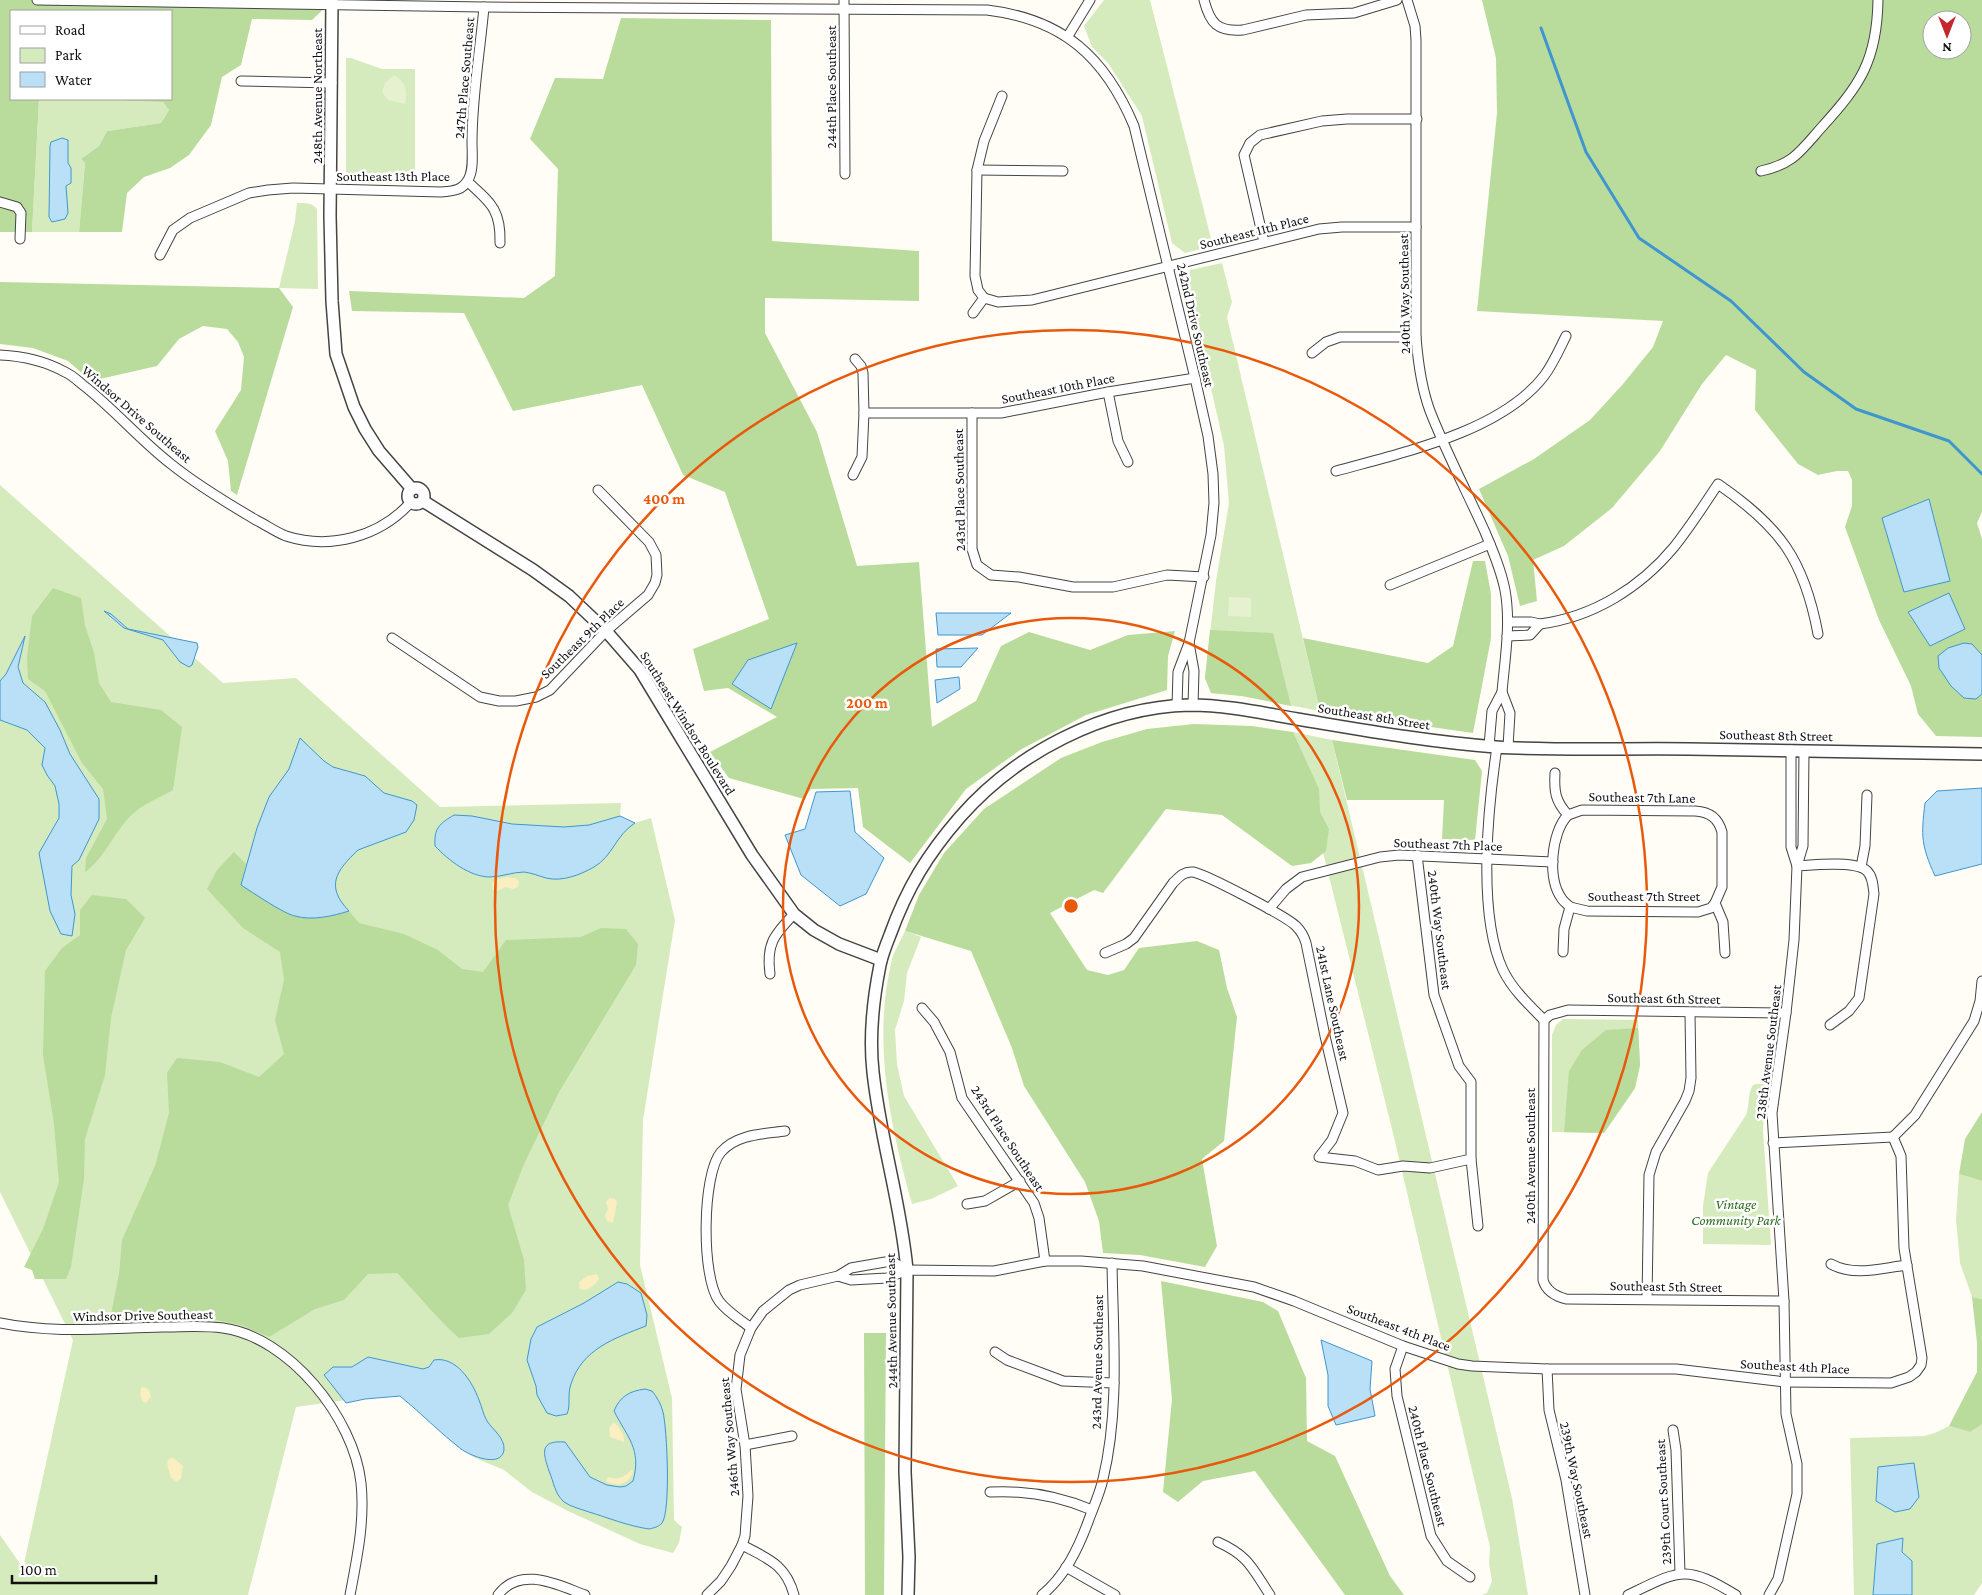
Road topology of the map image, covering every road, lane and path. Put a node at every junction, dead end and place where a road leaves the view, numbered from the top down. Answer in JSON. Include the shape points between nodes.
{"nodes":[{"id":1,"x":37,"y":0,"type":"edge"},
{"id":2,"x":45,"y":0,"type":"edge"},
{"id":3,"x":1090,"y":0,"type":"edge"},
{"id":4,"x":1204,"y":0,"type":"edge"},
{"id":5,"x":1397,"y":0,"type":"edge"},
{"id":6,"x":1407,"y":0,"type":"edge"},
{"id":7,"x":1878,"y":0,"type":"edge"},
{"id":8,"x":332,"y":2,"type":"edge"},
{"id":9,"x":844,"y":4,"type":"edge"},
{"id":10,"x":482,"y":5,"type":"edge"},
{"id":11,"x":1068,"y":36,"type":"junction"},
{"id":12,"x":241,"y":81,"type":"dead end"},
{"id":13,"x":332,"y":82,"type":"junction"},
{"id":14,"x":1002,"y":96,"type":"dead end"},
{"id":15,"x":1417,"y":119,"type":"junction"},
{"id":16,"x":977,"y":170,"type":"junction"},
{"id":17,"x":1063,"y":171,"type":"dead end"},
{"id":18,"x":1761,"y":171,"type":"dead end"},
{"id":19,"x":845,"y":174,"type":"dead end"},
{"id":20,"x":468,"y":182,"type":"junction"},
{"id":21,"x":332,"y":189,"type":"junction"},
{"id":22,"x":0,"y":202,"type":"edge"},
{"id":23,"x":1416,"y":226,"type":"junction"},
{"id":24,"x":20,"y":239,"type":"dead end"},
{"id":25,"x":1264,"y":242,"type":"junction"},
{"id":26,"x":500,"y":243,"type":"dead end"},
{"id":27,"x":160,"y":255,"type":"dead end"},
{"id":28,"x":1168,"y":267,"type":"junction"},
{"id":29,"x":984,"y":298,"type":"junction"},
{"id":30,"x":973,"y":312,"type":"dead end"},
{"id":31,"x":1566,"y":336,"type":"dead end"},
{"id":32,"x":1416,"y":337,"type":"junction"},
{"id":33,"x":1312,"y":353,"type":"dead end"},
{"id":34,"x":0,"y":355,"type":"edge"},
{"id":35,"x":855,"y":359,"type":"dead end"},
{"id":36,"x":1195,"y":378,"type":"junction"},
{"id":37,"x":1108,"y":392,"type":"junction"},
{"id":38,"x":864,"y":413,"type":"junction"},
{"id":39,"x":972,"y":413,"type":"junction"},
{"id":40,"x":1444,"y":440,"type":"junction"},
{"id":41,"x":1128,"y":462,"type":"dead end"},
{"id":42,"x":1336,"y":472,"type":"dead end"},
{"id":43,"x":853,"y":475,"type":"dead end"},
{"id":44,"x":412,"y":489,"type":"junction"},
{"id":45,"x":598,"y":490,"type":"dead end"},
{"id":46,"x":423,"y":501,"type":"junction"},
{"id":47,"x":411,"y":502,"type":"junction"},
{"id":48,"x":1490,"y":544,"type":"junction"},
{"id":49,"x":1204,"y":577,"type":"junction"},
{"id":50,"x":1390,"y":585,"type":"dead end"},
{"id":51,"x":1508,"y":622,"type":"junction"},
{"id":52,"x":1540,"y":624,"type":"junction"},
{"id":53,"x":606,"y":631,"type":"junction"},
{"id":54,"x":1818,"y":634,"type":"dead end"},
{"id":55,"x":1507,"y":636,"type":"junction"},
{"id":56,"x":392,"y":638,"type":"dead end"},
{"id":57,"x":1189,"y":643,"type":"junction"},
{"id":58,"x":1502,"y":692,"type":"junction"},
{"id":59,"x":1193,"y":705,"type":"junction"},
{"id":60,"x":1177,"y":706,"type":"junction"},
{"id":61,"x":1498,"y":747,"type":"junction"},
{"id":62,"x":1791,"y":750,"type":"junction"},
{"id":63,"x":1804,"y":751,"type":"junction"},
{"id":64,"x":1982,"y":754,"type":"edge"},
{"id":65,"x":1555,"y":773,"type":"dead end"},
{"id":66,"x":1866,"y":794,"type":"dead end"},
{"id":67,"x":1568,"y":814,"type":"junction"},
{"id":68,"x":1417,"y":855,"type":"junction"},
{"id":69,"x":1488,"y":859,"type":"junction"},
{"id":70,"x":1553,"y":862,"type":"junction"},
{"id":71,"x":1797,"y":866,"type":"junction"},
{"id":72,"x":1860,"y":867,"type":"junction"},
{"id":73,"x":1715,"y":903,"type":"junction"},
{"id":74,"x":1570,"y":908,"type":"junction"},
{"id":75,"x":1269,"y":909,"type":"junction"},
{"id":76,"x":794,"y":914,"type":"junction"},
{"id":77,"x":1563,"y":952,"type":"dead end"},
{"id":78,"x":1105,"y":953,"type":"dead end"},
{"id":79,"x":1725,"y":953,"type":"dead end"},
{"id":80,"x":881,"y":960,"type":"junction"},
{"id":81,"x":770,"y":974,"type":"dead end"},
{"id":82,"x":1982,"y":980,"type":"edge"},
{"id":83,"x":922,"y":1008,"type":"dead end"},
{"id":84,"x":1690,"y":1013,"type":"junction"},
{"id":85,"x":1786,"y":1013,"type":"junction"},
{"id":86,"x":1544,"y":1020,"type":"junction"},
{"id":87,"x":1830,"y":1025,"type":"dead end"},
{"id":88,"x":786,"y":1131,"type":"dead end"},
{"id":89,"x":1893,"y":1137,"type":"junction"},
{"id":90,"x":1773,"y":1143,"type":"junction"},
{"id":91,"x":1471,"y":1159,"type":"junction"},
{"id":92,"x":1020,"y":1181,"type":"junction"},
{"id":93,"x":967,"y":1204,"type":"dead end"},
{"id":94,"x":1478,"y":1226,"type":"dead end"},
{"id":95,"x":1045,"y":1261,"type":"junction"},
{"id":96,"x":1112,"y":1263,"type":"junction"},
{"id":97,"x":1831,"y":1264,"type":"dead end"},
{"id":98,"x":1907,"y":1265,"type":"junction"},
{"id":99,"x":907,"y":1270,"type":"junction"},
{"id":100,"x":838,"y":1276,"type":"junction"},
{"id":101,"x":1549,"y":1291,"type":"joint"},
{"id":102,"x":1647,"y":1299,"type":"junction"},
{"id":103,"x":1784,"y":1300,"type":"junction"},
{"id":104,"x":0,"y":1323,"type":"edge"},
{"id":105,"x":751,"y":1328,"type":"junction"},
{"id":106,"x":1403,"y":1346,"type":"junction"},
{"id":107,"x":995,"y":1352,"type":"dead end"},
{"id":108,"x":1547,"y":1369,"type":"junction"},
{"id":109,"x":1785,"y":1382,"type":"junction"},
{"id":110,"x":1114,"y":1383,"type":"junction"},
{"id":111,"x":1673,"y":1430,"type":"dead end"},
{"id":112,"x":792,"y":1436,"type":"dead end"},
{"id":113,"x":745,"y":1445,"type":"junction"},
{"id":114,"x":990,"y":1492,"type":"dead end"},
{"id":115,"x":1092,"y":1510,"type":"junction"},
{"id":116,"x":1218,"y":1542,"type":"dead end"},
{"id":117,"x":742,"y":1545,"type":"junction"},
{"id":118,"x":1066,"y":1567,"type":"junction"},
{"id":119,"x":1680,"y":1573,"type":"junction"},
{"id":120,"x":1470,"y":1578,"type":"dead end"},
{"id":121,"x":350,"y":1595,"type":"edge"},
{"id":122,"x":498,"y":1595,"type":"edge"},
{"id":123,"x":585,"y":1595,"type":"edge"},
{"id":124,"x":707,"y":1595,"type":"edge"},
{"id":125,"x":794,"y":1595,"type":"edge"},
{"id":126,"x":908,"y":1595,"type":"edge"},
{"id":127,"x":1042,"y":1595,"type":"edge"},
{"id":128,"x":1115,"y":1595,"type":"edge"},
{"id":129,"x":1270,"y":1595,"type":"edge"},
{"id":130,"x":1585,"y":1595,"type":"edge"},
{"id":131,"x":1628,"y":1595,"type":"edge"},
{"id":132,"x":1736,"y":1595,"type":"edge"},
{"id":133,"x":1769,"y":1595,"type":"edge"}],
"edges":[{"from":1,"to":2,"type":"street"},
{"from":2,"to":8,"type":"street"},
{"from":3,"to":11,"type":"street"},
{"from":4,"to":5,"type":"street","via":[[1212,21],[1225,30],[1242,30],[1321,13],[1354,13]]},
{"from":6,"to":15,"type":"street","name":"240th Way Southeast","via":[[1415,26]]},
{"from":7,"to":18,"type":"street","via":[[1873,47],[1858,84],[1793,159],[1777,168]]},
{"from":8,"to":10,"type":"street"},
{"from":8,"to":13,"type":"street","name":"248th Avenue Northeast"},
{"from":9,"to":10,"type":"street"},
{"from":9,"to":11,"type":"street","via":[[997,11],[1028,18]]},
{"from":9,"to":19,"type":"street","name":"244th Place Southeast"},
{"from":10,"to":20,"type":"street","name":"247th Place Southeast","via":[[480,60],[472,110],[472,169]]},
{"from":11,"to":28,"type":"street","name":"242nd Drive Southeast","via":[[1107,75],[1128,111]]},
{"from":12,"to":13,"type":"street"},
{"from":13,"to":21,"type":"street","name":"248th Avenue Northeast"},
{"from":14,"to":16,"type":"street","via":[[984,141]]},
{"from":15,"to":23,"type":"street","name":"240th Way Southeast"},
{"from":15,"to":25,"type":"street","via":[[1322,121],[1255,138],[1244,155]]},
{"from":16,"to":17,"type":"street"},
{"from":16,"to":29,"type":"street","via":[[975,276],[978,290]]},
{"from":20,"to":21,"type":"street","name":"Southeast 13th Place","via":[[456,190],[441,192]]},
{"from":20,"to":26,"type":"street","via":[[491,204],[498,216]]},
{"from":21,"to":27,"type":"street","name":"Southeast 13th Place","via":[[268,190],[233,198],[190,218],[173,230]]},
{"from":21,"to":44,"type":"street","via":[[332,301],[336,354],[365,430]]},
{"from":22,"to":24,"type":"street","via":[[17,206],[21,213]]},
{"from":23,"to":25,"type":"street","name":"Southeast 11th Place","via":[[1342,226]]},
{"from":23,"to":32,"type":"street","name":"240th Way Southeast"},
{"from":25,"to":28,"type":"street","name":"Southeast 11th Place"},
{"from":28,"to":29,"type":"street","name":"Southeast 11th Place","via":[[1032,300],[998,302]]},
{"from":28,"to":36,"type":"street","name":"242nd Drive Southeast"},
{"from":29,"to":30,"type":"street"},
{"from":31,"to":40,"type":"street","via":[[1544,376],[1519,401]]},
{"from":32,"to":33,"type":"street","via":[[1340,337],[1326,342]]},
{"from":32,"to":40,"type":"street","name":"240th Way Southeast","via":[[1424,393]]},
{"from":34,"to":47,"type":"street","name":"Windsor Drive Southeast","via":[[41,361],[66,372],[97,396],[170,464],[229,504],[285,535],[328,541],[352,538],[385,524]]},
{"from":35,"to":38,"type":"street","via":[[863,373]]},
{"from":36,"to":37,"type":"street","name":"Southeast 10th Place"},
{"from":36,"to":49,"type":"street","name":"242nd Drive Southeast","via":[[1213,474],[1214,502]]},
{"from":37,"to":39,"type":"street","name":"Southeast 10th Place","via":[[1026,410]]},
{"from":37,"to":41,"type":"street","via":[[1118,441]]},
{"from":38,"to":39,"type":"street","name":"Southeast 10th Place"},
{"from":38,"to":43,"type":"street","via":[[862,457]]},
{"from":39,"to":49,"type":"street","name":"243rd Place Southeast","via":[[972,549],[977,565],[992,575],[1088,588],[1113,587],[1166,575]]},
{"from":40,"to":42,"type":"street"},
{"from":40,"to":48,"type":"street","name":"240th Way Southeast"},
{"from":44,"to":46,"type":"street","via":[[423,491]]},
{"from":44,"to":47,"type":"street","via":[[408,496]]},
{"from":45,"to":53,"type":"street","name":"Southeast 9th Place","via":[[649,542],[658,566],[655,583],[648,595]]},
{"from":46,"to":47,"type":"street"},
{"from":46,"to":53,"type":"street","name":"Southeast Windsor Boulevard","via":[[534,570],[569,596]]},
{"from":48,"to":50,"type":"street"},
{"from":48,"to":51,"type":"street","name":"240th Way Southeast","via":[[1505,587]]},
{"from":49,"to":57,"type":"street","name":"242nd Drive Southeast"},
{"from":51,"to":52,"type":"street"},
{"from":51,"to":55,"type":"street","name":"240th Way Southeast"},
{"from":52,"to":54,"type":"street","via":[[1597,608],[1640,581],[1675,546],[1718,484],[1745,502],[1783,540],[1807,588]]},
{"from":52,"to":55,"type":"street","via":[[1530,635]]},
{"from":53,"to":56,"type":"street","name":"Southeast 9th Place","via":[[550,690],[516,702],[480,697]]},
{"from":53,"to":76,"type":"street","name":"Southeast Windsor Boulevard","via":[[640,670],[752,855]]},
{"from":55,"to":58,"type":"street","name":"240th Way Southeast"},
{"from":57,"to":59,"type":"street","name":"242nd Drive Southeast","via":[[1194,671]]},
{"from":57,"to":60,"type":"street","name":"242nd Drive Southeast","via":[[1178,672]]},
{"from":58,"to":61,"type":"street","name":"240th Way Southeast","via":[[1492,711]]},
{"from":58,"to":61,"type":"street","name":"240th Way Southeast","via":[[1510,713]]},
{"from":59,"to":60,"type":"street","name":"Southeast 8th Street"},
{"from":59,"to":61,"type":"street","name":"Southeast 8th Street"},
{"from":60,"to":80,"type":"street","name":"Southeast 8th Street","via":[[1140,711],[1068,736],[1003,776],[972,804],[919,870]]},
{"from":61,"to":62,"type":"street","name":"Southeast 8th Street"},
{"from":61,"to":69,"type":"street","name":"240th Way Southeast","via":[[1491,788]]},
{"from":62,"to":63,"type":"street","name":"Southeast 8th Street"},
{"from":62,"to":71,"type":"street","name":"238th Avenue Southeast","via":[[1791,847]]},
{"from":63,"to":64,"type":"street","name":"Southeast 8th Street"},
{"from":63,"to":71,"type":"street","name":"238th Avenue Southeast","via":[[1803,846]]},
{"from":65,"to":67,"type":"street","via":[[1556,798]]},
{"from":66,"to":72,"type":"street","via":[[1865,846]]},
{"from":67,"to":70,"type":"street","via":[[1559,827]]},
{"from":67,"to":73,"type":"street","name":"Southeast 7th Lane","via":[[1582,810],[1695,811],[1710,814],[1720,824],[1722,832],[1722,887]]},
{"from":68,"to":69,"type":"street","name":"Southeast 7th Place"},
{"from":68,"to":75,"type":"street","name":"Southeast 7th Place","via":[[1380,857],[1312,874],[1294,882]]},
{"from":68,"to":91,"type":"street","name":"240th Way Southeast","via":[[1434,995],[1459,1066],[1471,1082]]},
{"from":69,"to":70,"type":"street","name":"Southeast 7th Place"},
{"from":69,"to":86,"type":"street","name":"240th Way Southeast","via":[[1488,898],[1494,944],[1503,970],[1512,985]]},
{"from":70,"to":74,"type":"street","via":[[1558,893]]},
{"from":71,"to":72,"type":"street"},
{"from":71,"to":85,"type":"street","name":"238th Avenue Southeast"},
{"from":72,"to":87,"type":"street","via":[[1872,878],[1874,894],[1861,989],[1854,1005]]},
{"from":73,"to":74,"type":"street","name":"Southeast 7th Street","via":[[1711,908],[1698,912]]},
{"from":73,"to":79,"type":"street","via":[[1723,922]]},
{"from":74,"to":77,"type":"street","via":[[1564,929]]},
{"from":75,"to":78,"type":"street","name":"241st Lane Southeast","via":[[1202,875],[1187,872],[1173,883],[1134,938]]},
{"from":75,"to":91,"type":"street","name":"241st Lane Southeast","via":[[1294,924],[1306,942],[1343,1113],[1332,1140],[1319,1157],[1356,1161],[1378,1170],[1403,1166],[1430,1168]]},
{"from":76,"to":80,"type":"street","name":"Southeast Windsor Boulevard","via":[[839,944]]},
{"from":76,"to":81,"type":"street","via":[[776,932],[770,944]]},
{"from":80,"to":99,"type":"street","name":"244th Avenue Southeast","via":[[874,1000],[873,1071]]},
{"from":82,"to":89,"type":"street","via":[[1974,1021],[1915,1115]]},
{"from":83,"to":92,"type":"street","name":"243rd Place Southeast","via":[[934,1022],[950,1052],[962,1098]]},
{"from":84,"to":85,"type":"street","name":"Southeast 6th Street"},
{"from":84,"to":86,"type":"street","name":"Southeast 6th Street","via":[[1568,1010]]},
{"from":84,"to":102,"type":"street","via":[[1689,1090],[1656,1152],[1649,1175]]},
{"from":85,"to":90,"type":"street","name":"238th Avenue Southeast","via":[[1773,1098]]},
{"from":86,"to":101,"type":"street","name":"240th Avenue Southeast","via":[[1543,1280]]},
{"from":88,"to":105,"type":"street","via":[[753,1135],[731,1144],[713,1165],[709,1184],[707,1258],[712,1287],[718,1300]]},
{"from":89,"to":90,"type":"street"},
{"from":89,"to":98,"type":"street","via":[[1902,1172]]},
{"from":90,"to":103,"type":"street","name":"238th Avenue Southeast"},
{"from":91,"to":94,"type":"street","name":"240th Way Southeast"},
{"from":92,"to":93,"type":"street","via":[[985,1201]]},
{"from":92,"to":95,"type":"street","name":"243rd Place Southeast","via":[[1039,1218]]},
{"from":95,"to":96,"type":"street","name":"Southeast 4th Place"},
{"from":95,"to":99,"type":"street","name":"Southeast 4th Place","via":[[994,1271]]},
{"from":96,"to":106,"type":"street","name":"Southeast 4th Place","via":[[1254,1287]]},
{"from":96,"to":110,"type":"street","name":"243rd Avenue Southeast"},
{"from":97,"to":98,"type":"street","via":[[1856,1272]]},
{"from":98,"to":109,"type":"street","name":"Southeast 4th Place","via":[[1922,1350],[1921,1365],[1916,1372],[1891,1383]]},
{"from":99,"to":100,"type":"street","name":"Southeast 4th Place","via":[[887,1278],[851,1280]]},
{"from":99,"to":100,"type":"street","name":"Southeast 4th Place","via":[[891,1261],[851,1268]]},
{"from":99,"to":126,"type":"street","name":"244th Avenue Southeast","via":[[905,1472]]},
{"from":100,"to":105,"type":"street","name":"Southeast 4th Place","via":[[789,1290],[763,1311]]},
{"from":101,"to":102,"type":"street","name":"Southeast 5th Street","via":[[1566,1299]]},
{"from":102,"to":103,"type":"street","name":"Southeast 5th Street"},
{"from":103,"to":109,"type":"street","name":"238th Avenue Southeast"},
{"from":104,"to":121,"type":"street","name":"Windsor Drive Southeast","via":[[51,1330],[224,1328],[253,1336],[281,1353],[323,1396],[341,1423],[353,1452],[362,1506]]},
{"from":105,"to":113,"type":"street","name":"246th Way Southeast","via":[[740,1356],[736,1389]]},
{"from":106,"to":108,"type":"street","name":"Southeast 4th Place","via":[[1458,1364]]},
{"from":106,"to":120,"type":"street","name":"240th Place Southeast","via":[[1396,1369],[1397,1396],[1431,1536],[1448,1562]]},
{"from":107,"to":110,"type":"street","via":[[1007,1360],[1063,1381]]},
{"from":108,"to":109,"type":"street","name":"Southeast 4th Place","via":[[1676,1369]]},
{"from":108,"to":130,"type":"street","name":"239th Way Southeast","via":[[1549,1410],[1566,1480]]},
{"from":109,"to":133,"type":"street","name":"238th Avenue Southeast","via":[[1797,1494],[1778,1579]]},
{"from":110,"to":115,"type":"street","name":"243rd Avenue Southeast","via":[[1109,1448],[1103,1481]]},
{"from":111,"to":119,"type":"street","name":"239th Court Southeast"},
{"from":112,"to":113,"type":"street"},
{"from":113,"to":117,"type":"street","name":"246th Way Southeast","via":[[748,1496]]},
{"from":114,"to":115,"type":"street","via":[[1052,1496]]},
{"from":115,"to":118,"type":"street","name":"243rd Avenue Southeast"},
{"from":116,"to":129,"type":"street","via":[[1233,1548],[1246,1559]]},
{"from":117,"to":124,"type":"street","name":"246th Way Southeast","via":[[721,1581]]},
{"from":117,"to":125,"type":"street","via":[[781,1568]]},
{"from":118,"to":127,"type":"street","name":"243rd Avenue Southeast"},
{"from":118,"to":128,"type":"street"},
{"from":119,"to":131,"type":"street"},
{"from":119,"to":132,"type":"street","via":[[1698,1575]]},
{"from":122,"to":123,"type":"street","via":[[512,1583],[531,1578]]}]}
